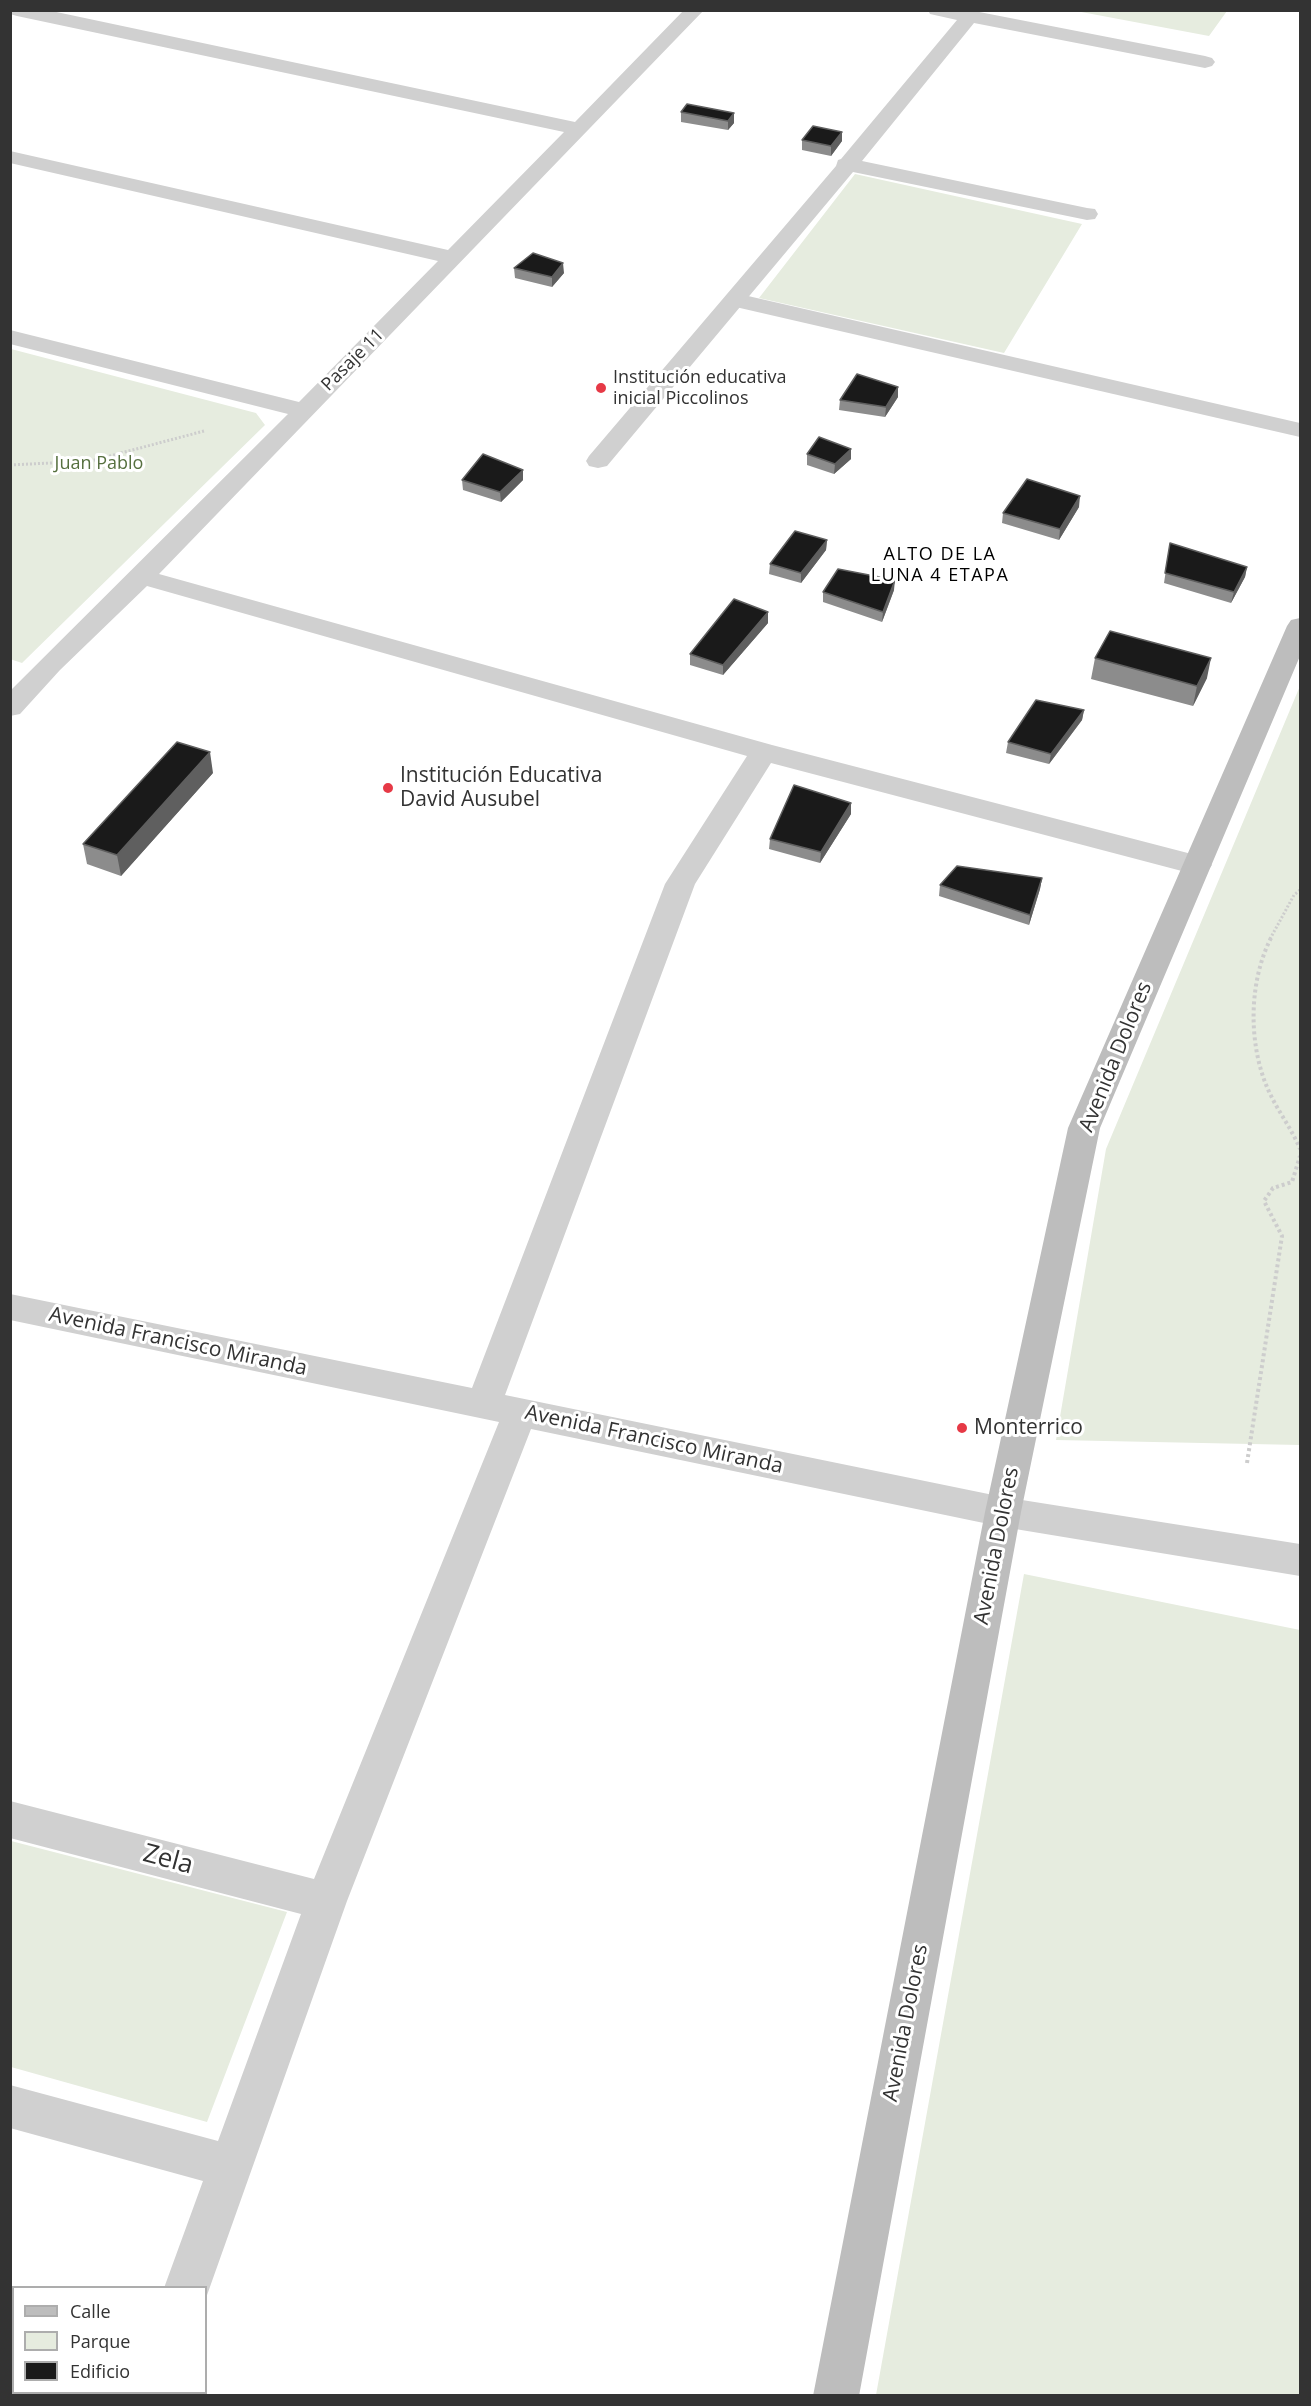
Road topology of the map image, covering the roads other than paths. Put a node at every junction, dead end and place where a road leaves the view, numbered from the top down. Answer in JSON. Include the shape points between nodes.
{"nodes":[{"id":1,"x":17,"y":10,"type":"edge"},
{"id":2,"x":936,"y":10,"type":"edge"},
{"id":3,"x":685,"y":12,"type":"edge"},
{"id":4,"x":969,"y":17,"type":"junction"},
{"id":5,"x":1204,"y":62,"type":"dead end"},
{"id":6,"x":580,"y":129,"type":"junction"},
{"id":7,"x":10,"y":157,"type":"edge"},
{"id":8,"x":845,"y":164,"type":"junction"},
{"id":9,"x":1087,"y":214,"type":"dead end"},
{"id":10,"x":454,"y":258,"type":"junction"},
{"id":11,"x":735,"y":300,"type":"junction"},
{"id":12,"x":10,"y":338,"type":"edge"},
{"id":13,"x":302,"y":410,"type":"junction"},
{"id":14,"x":1300,"y":430,"type":"edge"},
{"id":15,"x":598,"y":461,"type":"dead end"},
{"id":16,"x":142,"y":577,"type":"junction"},
{"id":17,"x":1300,"y":626,"type":"edge"},
{"id":18,"x":10,"y":708,"type":"edge"},
{"id":19,"x":764,"y":752,"type":"junction"},
{"id":20,"x":1197,"y":865,"type":"junction"},
{"id":21,"x":10,"y":1307,"type":"edge"},
{"id":22,"x":502,"y":1409,"type":"junction"},
{"id":23,"x":1003,"y":1512,"type":"junction"},
{"id":24,"x":1300,"y":1560,"type":"edge"},
{"id":25,"x":10,"y":1819,"type":"edge"},
{"id":26,"x":326,"y":1901,"type":"junction"},
{"id":27,"x":10,"y":2106,"type":"edge"},
{"id":28,"x":232,"y":2167,"type":"junction"},
{"id":29,"x":188,"y":2286,"type":"edge"},
{"id":30,"x":836,"y":2396,"type":"edge"}],
"edges":[{"from":1,"to":6,"type":"street"},
{"from":2,"to":4,"type":"street"},
{"from":3,"to":6,"type":"street","name":"Pasaje 11"},
{"from":4,"to":5,"type":"street"},
{"from":4,"to":8,"type":"street"},
{"from":6,"to":10,"type":"street","name":"Pasaje 11"},
{"from":7,"to":10,"type":"street"},
{"from":8,"to":9,"type":"street"},
{"from":8,"to":11,"type":"street"},
{"from":10,"to":13,"type":"street","name":"Pasaje 11"},
{"from":11,"to":14,"type":"street"},
{"from":11,"to":15,"type":"street"},
{"from":12,"to":13,"type":"street"},
{"from":13,"to":16,"type":"street","name":"Pasaje 11"},
{"from":16,"to":18,"type":"street","name":"Pasaje 11"},
{"from":16,"to":19,"type":"street"},
{"from":17,"to":20,"type":"main road","name":"Avenida Dolores"},
{"from":19,"to":20,"type":"street"},
{"from":19,"to":22,"type":"street","via":[[680,884]]},
{"from":20,"to":23,"type":"main road","name":"Avenida Dolores","via":[[1084,1128]]},
{"from":21,"to":22,"type":"street","name":"Avenida Francisco Miranda"},
{"from":22,"to":23,"type":"street","name":"Avenida Francisco Miranda"},
{"from":22,"to":26,"type":"street"},
{"from":23,"to":24,"type":"street","name":"Avenida Francisco Miranda"},
{"from":23,"to":30,"type":"main road","name":"Avenida Dolores"},
{"from":25,"to":26,"type":"street","name":"Zela"},
{"from":26,"to":28,"type":"street"},
{"from":27,"to":28,"type":"street"},
{"from":28,"to":29,"type":"street"}]}
